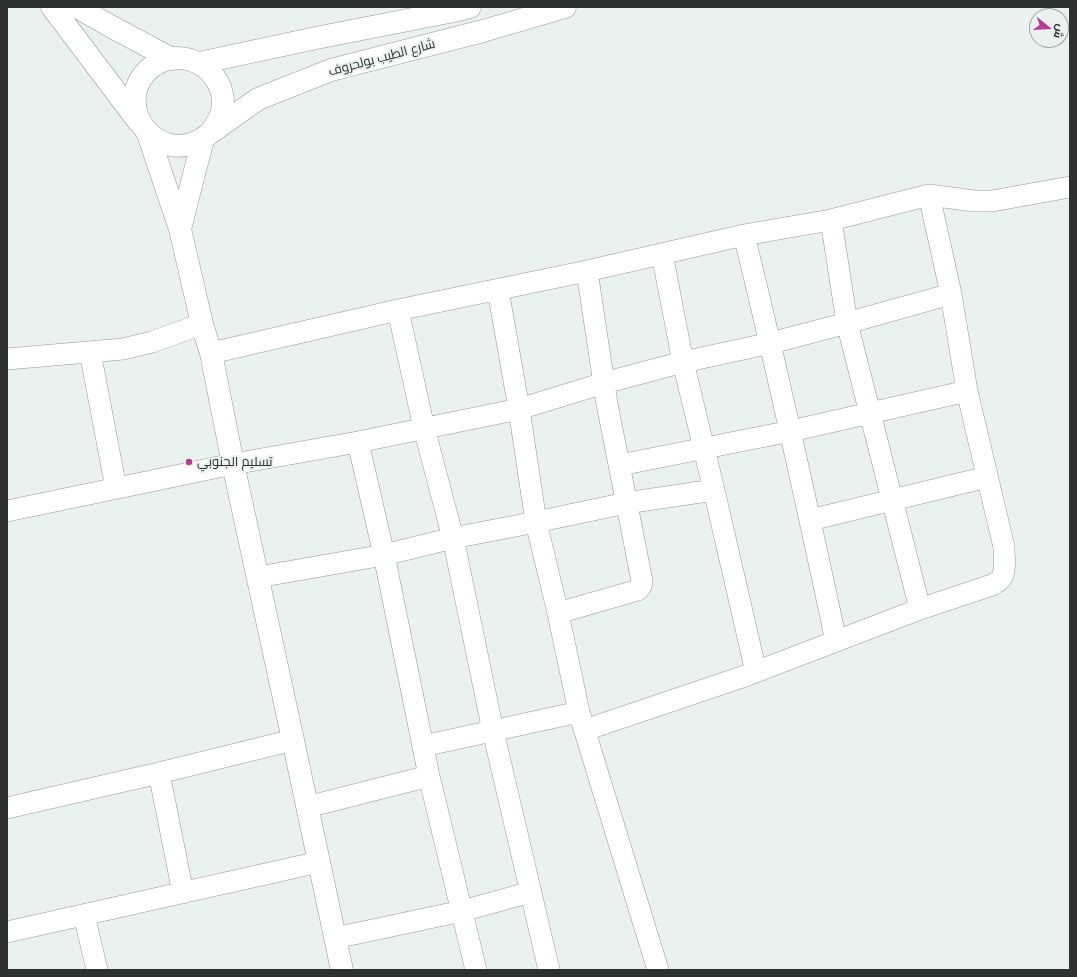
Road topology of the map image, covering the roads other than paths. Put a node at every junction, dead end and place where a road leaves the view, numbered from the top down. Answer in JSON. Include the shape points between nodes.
{"nodes":[{"id":1,"x":52,"y":7,"type":"edge"},
{"id":2,"x":77,"y":7,"type":"edge"},
{"id":3,"x":470,"y":7,"type":"edge"},
{"id":4,"x":565,"y":7,"type":"edge"},
{"id":5,"x":172,"y":59,"type":"junction"},
{"id":6,"x":199,"y":63,"type":"junction"},
{"id":7,"x":144,"y":128,"type":"junction"},
{"id":8,"x":206,"y":136,"type":"junction"},
{"id":9,"x":1070,"y":187,"type":"edge"},
{"id":10,"x":929,"y":195,"type":"junction"},
{"id":11,"x":831,"y":220,"type":"junction"},
{"id":12,"x":180,"y":229,"type":"junction"},
{"id":13,"x":744,"y":235,"type":"junction"},
{"id":14,"x":662,"y":254,"type":"junction"},
{"id":15,"x":587,"y":271,"type":"junction"},
{"id":16,"x":498,"y":290,"type":"junction"},
{"id":17,"x":951,"y":294,"type":"junction"},
{"id":18,"x":398,"y":310,"type":"junction"},
{"id":19,"x":847,"y":323,"type":"junction"},
{"id":20,"x":202,"y":324,"type":"junction"},
{"id":21,"x":770,"y":343,"type":"junction"},
{"id":22,"x":90,"y":352,"type":"junction"},
{"id":23,"x":211,"y":353,"type":"junction"},
{"id":24,"x":7,"y":359,"type":"edge"},
{"id":25,"x":683,"y":362,"type":"junction"},
{"id":26,"x":604,"y":383,"type":"junction"},
{"id":27,"x":967,"y":391,"type":"junction"},
{"id":28,"x":519,"y":409,"type":"junction"},
{"id":29,"x":869,"y":413,"type":"junction"},
{"id":30,"x":424,"y":428,"type":"junction"},
{"id":31,"x":791,"y":431,"type":"junction"},
{"id":32,"x":358,"y":442,"type":"junction"},
{"id":33,"x":704,"y":448,"type":"junction"},
{"id":34,"x":233,"y":464,"type":"junction"},
{"id":35,"x":620,"y":466,"type":"junction"},
{"id":36,"x":987,"y":477,"type":"junction"},
{"id":37,"x":116,"y":488,"type":"junction"},
{"id":38,"x":714,"y":490,"type":"junction"},
{"id":39,"x":892,"y":499,"type":"junction"},
{"id":40,"x":626,"y":503,"type":"junction"},
{"id":41,"x":7,"y":511,"type":"edge"},
{"id":42,"x":810,"y":520,"type":"junction"},
{"id":43,"x":536,"y":522,"type":"junction"},
{"id":44,"x":453,"y":538,"type":"junction"},
{"id":45,"x":384,"y":555,"type":"junction"},
{"id":46,"x":258,"y":577,"type":"junction"},
{"id":47,"x":920,"y":609,"type":"junction"},
{"id":48,"x":558,"y":613,"type":"junction"},
{"id":49,"x":836,"y":641,"type":"junction"},
{"id":50,"x":756,"y":672,"type":"junction"},
{"id":51,"x":582,"y":721,"type":"junction"},
{"id":52,"x":493,"y":731,"type":"junction"},
{"id":53,"x":294,"y":740,"type":"junction"},
{"id":54,"x":423,"y":746,"type":"junction"},
{"id":55,"x":159,"y":773,"type":"junction"},
{"id":56,"x":429,"y":776,"type":"junction"},
{"id":57,"x":307,"y":807,"type":"junction"},
{"id":58,"x":7,"y":808,"type":"edge"},
{"id":59,"x":320,"y":862,"type":"junction"},
{"id":60,"x":531,"y":892,"type":"junction"},
{"id":61,"x":182,"y":893,"type":"junction"},
{"id":62,"x":462,"y":911,"type":"junction"},
{"id":63,"x":84,"y":915,"type":"junction"},
{"id":64,"x":7,"y":932,"type":"edge"},
{"id":65,"x":335,"y":938,"type":"junction"},
{"id":66,"x":97,"y":970,"type":"edge"},
{"id":67,"x":342,"y":970,"type":"edge"},
{"id":68,"x":476,"y":970,"type":"edge"},
{"id":69,"x":549,"y":970,"type":"edge"},
{"id":70,"x":658,"y":970,"type":"edge"}],
"edges":[{"from":1,"to":7,"type":"main road"},
{"from":2,"to":5,"type":"main road"},
{"from":3,"to":6,"type":"main road"},
{"from":4,"to":8,"type":"main road","name":"شارع الطيب بولحروف","via":[[331,70],[258,99]]},
{"from":5,"to":6,"type":"main road","via":[[186,59]]},
{"from":5,"to":7,"type":"main road","via":[[159,63],[148,71],[140,82],[135,95],[135,109]]},
{"from":6,"to":8,"type":"main road","via":[[216,79],[223,101],[217,123]]},
{"from":7,"to":8,"type":"main road","via":[[160,142],[174,146],[189,145]]},
{"from":7,"to":12,"type":"main road"},
{"from":8,"to":12,"type":"main road"},
{"from":9,"to":10,"type":"street","via":[[992,201],[974,202]]},
{"from":10,"to":11,"type":"street"},
{"from":10,"to":17,"type":"street"},
{"from":11,"to":13,"type":"street"},
{"from":11,"to":19,"type":"street"},
{"from":12,"to":20,"type":"main road"},
{"from":13,"to":14,"type":"street"},
{"from":13,"to":21,"type":"street"},
{"from":14,"to":15,"type":"street"},
{"from":14,"to":25,"type":"street"},
{"from":15,"to":16,"type":"street"},
{"from":15,"to":26,"type":"street"},
{"from":16,"to":18,"type":"street"},
{"from":16,"to":28,"type":"street"},
{"from":17,"to":19,"type":"street"},
{"from":17,"to":27,"type":"street"},
{"from":18,"to":23,"type":"street"},
{"from":18,"to":30,"type":"street"},
{"from":19,"to":21,"type":"street"},
{"from":19,"to":29,"type":"street"},
{"from":20,"to":22,"type":"street","via":[[138,346]]},
{"from":20,"to":23,"type":"main road"},
{"from":21,"to":25,"type":"street"},
{"from":21,"to":31,"type":"street"},
{"from":22,"to":24,"type":"street"},
{"from":22,"to":37,"type":"street"},
{"from":23,"to":34,"type":"main road"},
{"from":25,"to":26,"type":"street"},
{"from":25,"to":33,"type":"street"},
{"from":26,"to":28,"type":"street"},
{"from":26,"to":35,"type":"street"},
{"from":27,"to":29,"type":"street"},
{"from":27,"to":36,"type":"street"},
{"from":28,"to":30,"type":"street"},
{"from":28,"to":43,"type":"street"},
{"from":29,"to":31,"type":"street"},
{"from":29,"to":39,"type":"street"},
{"from":30,"to":32,"type":"street"},
{"from":30,"to":44,"type":"street"},
{"from":31,"to":33,"type":"street"},
{"from":31,"to":42,"type":"street"},
{"from":32,"to":34,"type":"street"},
{"from":32,"to":45,"type":"street"},
{"from":33,"to":35,"type":"street"},
{"from":33,"to":38,"type":"street"},
{"from":34,"to":37,"type":"street"},
{"from":34,"to":46,"type":"main road"},
{"from":35,"to":40,"type":"street"},
{"from":36,"to":39,"type":"street"},
{"from":36,"to":47,"type":"street","via":[[1004,548],[1002,577],[992,585]]},
{"from":37,"to":41,"type":"street"},
{"from":38,"to":40,"type":"street"},
{"from":38,"to":50,"type":"street"},
{"from":39,"to":42,"type":"street"},
{"from":39,"to":47,"type":"street"},
{"from":40,"to":43,"type":"street"},
{"from":40,"to":48,"type":"street","via":[[641,586],[638,590]]},
{"from":42,"to":49,"type":"street"},
{"from":43,"to":44,"type":"street"},
{"from":43,"to":48,"type":"street"},
{"from":44,"to":45,"type":"street"},
{"from":44,"to":52,"type":"street"},
{"from":45,"to":46,"type":"street"},
{"from":45,"to":54,"type":"street"},
{"from":46,"to":53,"type":"main road"},
{"from":47,"to":49,"type":"street"},
{"from":48,"to":51,"type":"street"},
{"from":49,"to":50,"type":"street"},
{"from":50,"to":51,"type":"street"},
{"from":51,"to":52,"type":"street"},
{"from":51,"to":70,"type":"street"},
{"from":52,"to":54,"type":"street"},
{"from":52,"to":60,"type":"street"},
{"from":53,"to":55,"type":"street"},
{"from":53,"to":57,"type":"main road"},
{"from":54,"to":56,"type":"street"},
{"from":55,"to":58,"type":"street"},
{"from":55,"to":61,"type":"street"},
{"from":56,"to":57,"type":"street"},
{"from":56,"to":62,"type":"street"},
{"from":57,"to":59,"type":"main road"},
{"from":59,"to":61,"type":"street"},
{"from":59,"to":65,"type":"main road"},
{"from":60,"to":62,"type":"street"},
{"from":60,"to":69,"type":"street"},
{"from":61,"to":63,"type":"street"},
{"from":62,"to":65,"type":"street"},
{"from":62,"to":68,"type":"street"},
{"from":63,"to":64,"type":"street"},
{"from":63,"to":66,"type":"street"},
{"from":65,"to":67,"type":"main road"}]}
